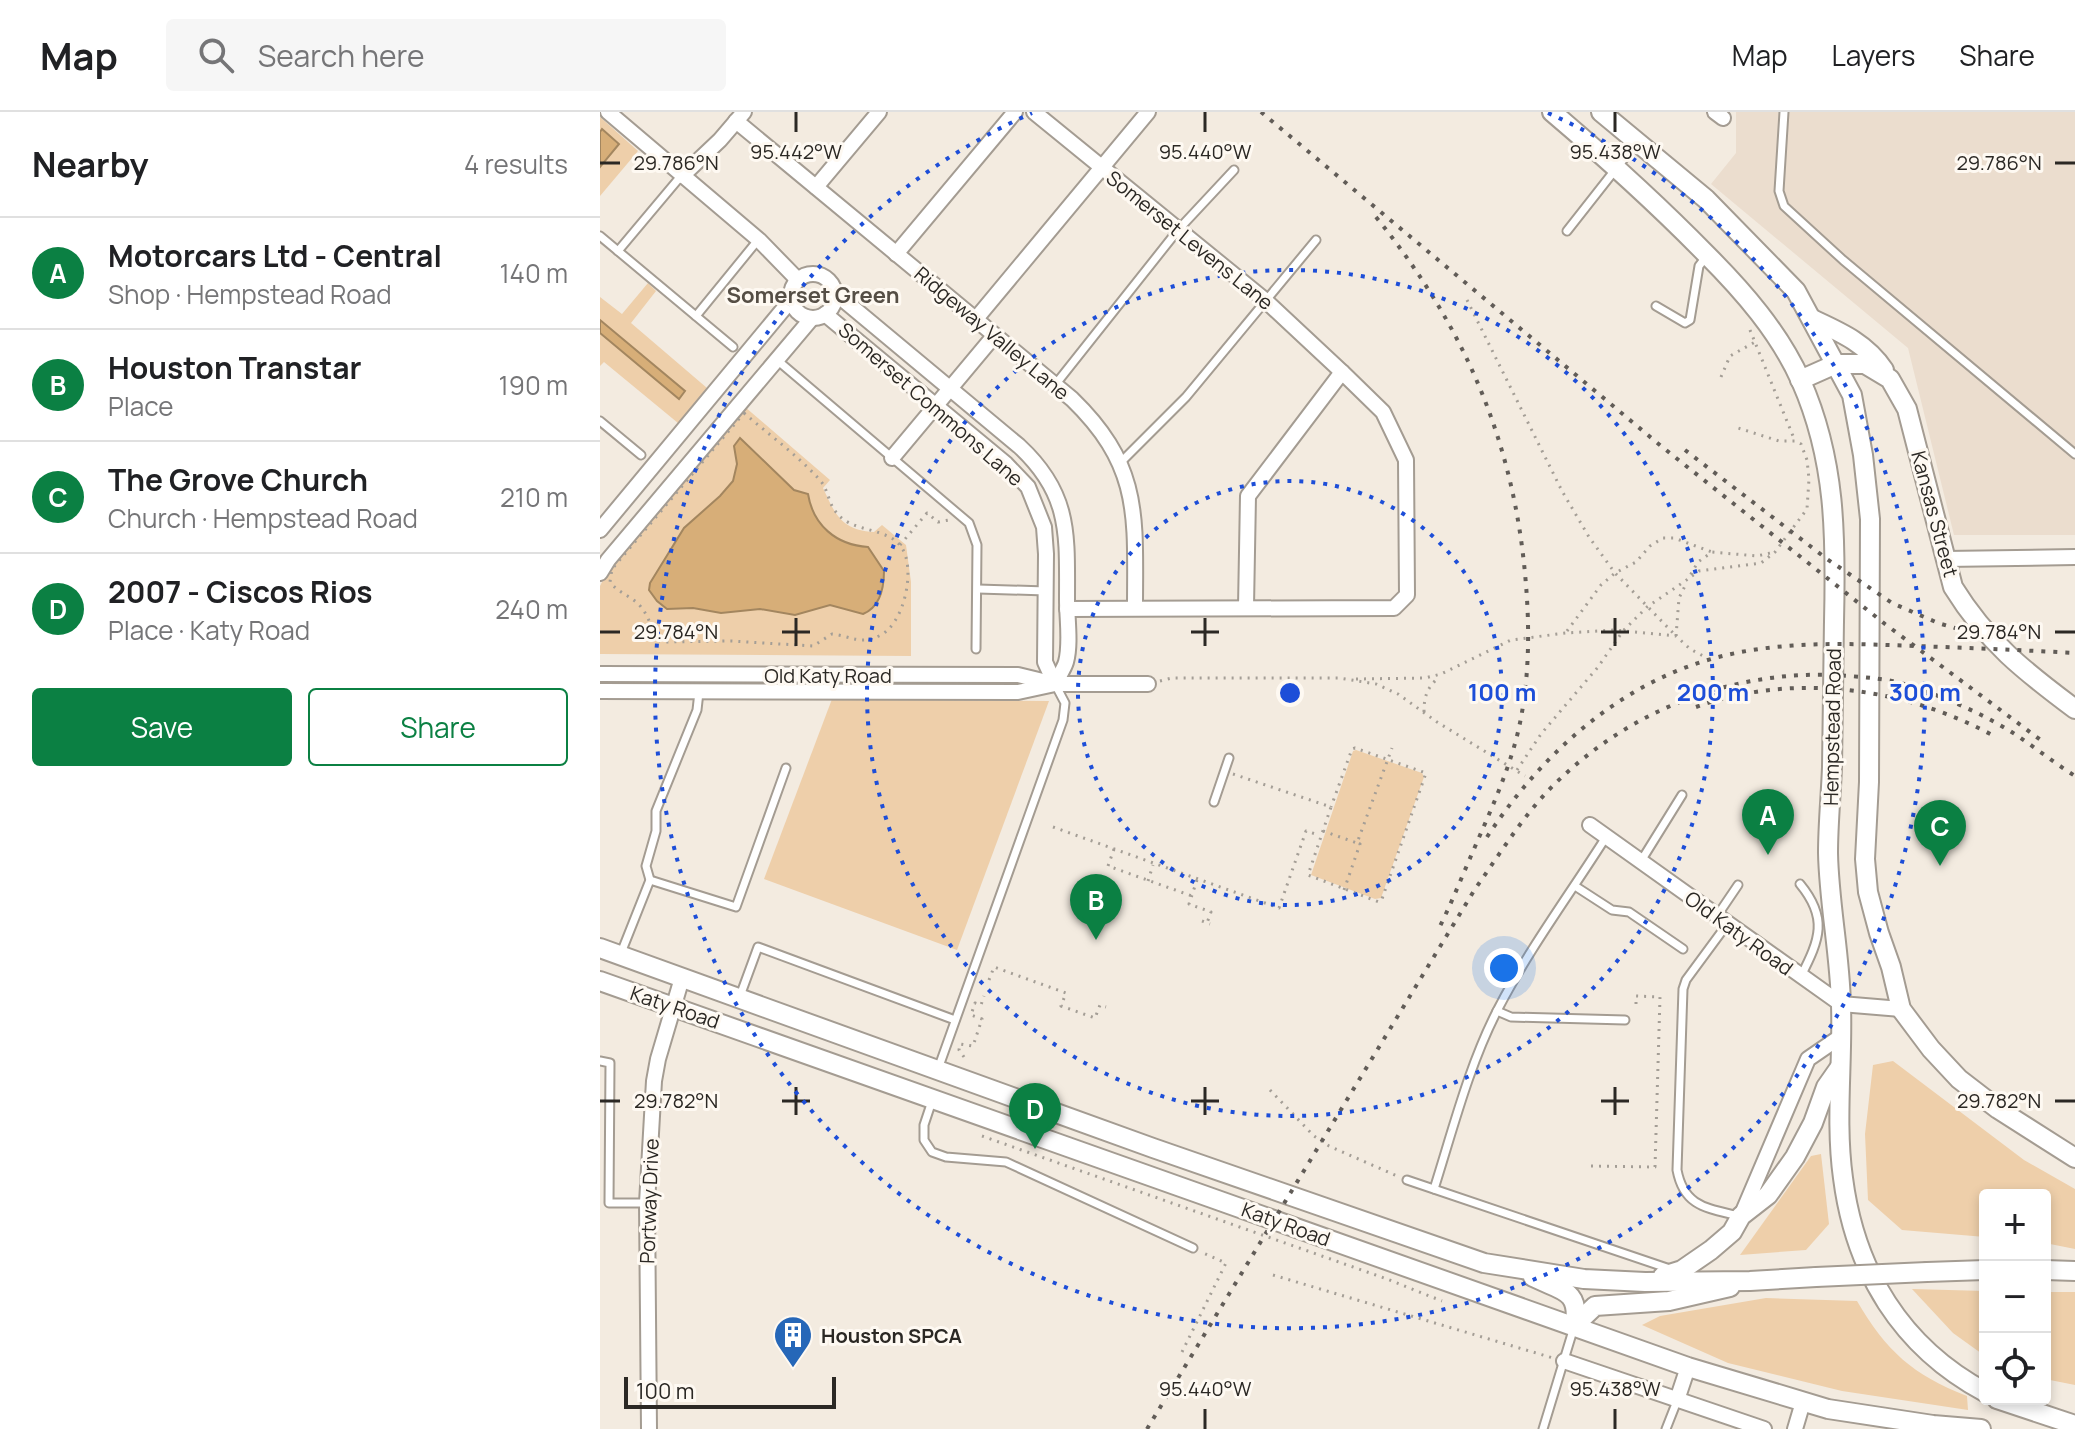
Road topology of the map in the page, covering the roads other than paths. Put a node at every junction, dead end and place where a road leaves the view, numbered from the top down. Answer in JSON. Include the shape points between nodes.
{"nodes":[{"id":1,"x":608,"y":112,"type":"edge"},
{"id":2,"x":879,"y":112,"type":"edge"},
{"id":3,"x":1015,"y":112,"type":"edge"},
{"id":4,"x":1034,"y":112,"type":"edge"},
{"id":5,"x":1148,"y":112,"type":"edge"},
{"id":6,"x":1552,"y":112,"type":"edge"},
{"id":7,"x":1601,"y":112,"type":"edge"},
{"id":8,"x":1784,"y":112,"type":"edge"},
{"id":9,"x":740,"y":116,"type":"edge"},
{"id":10,"x":1637,"y":142,"type":"junction"},
{"id":11,"x":1617,"y":167,"type":"junction"},
{"id":12,"x":1102,"y":168,"type":"junction"},
{"id":13,"x":1234,"y":170,"type":"dead end"},
{"id":14,"x":682,"y":176,"type":"junction"},
{"id":15,"x":816,"y":187,"type":"junction"},
{"id":16,"x":1178,"y":230,"type":"junction"},
{"id":17,"x":1567,"y":231,"type":"dead end"},
{"id":18,"x":600,"y":236,"type":"edge"},
{"id":19,"x":759,"y":240,"type":"junction"},
{"id":20,"x":1316,"y":240,"type":"dead end"},
{"id":21,"x":618,"y":251,"type":"junction"},
{"id":22,"x":896,"y":254,"type":"junction"},
{"id":23,"x":1707,"y":255,"type":"junction"},
{"id":24,"x":798,"y":280,"type":"junction"},
{"id":25,"x":834,"y":292,"type":"junction"},
{"id":26,"x":791,"y":300,"type":"junction"},
{"id":27,"x":1266,"y":301,"type":"junction"},
{"id":28,"x":1656,"y":306,"type":"dead end"},
{"id":29,"x":696,"y":316,"type":"junction"},
{"id":30,"x":819,"y":316,"type":"junction"},
{"id":31,"x":1812,"y":319,"type":"junction"},
{"id":32,"x":975,"y":320,"type":"junction"},
{"id":33,"x":994,"y":336,"type":"junction"},
{"id":34,"x":733,"y":347,"type":"dead end"},
{"id":35,"x":777,"y":360,"type":"junction"},
{"id":36,"x":1836,"y":364,"type":"junction"},
{"id":37,"x":1342,"y":372,"type":"junction"},
{"id":38,"x":1890,"y":379,"type":"junction"},
{"id":39,"x":1800,"y":380,"type":"junction"},
{"id":40,"x":1055,"y":385,"type":"junction"},
{"id":41,"x":950,"y":389,"type":"junction"},
{"id":42,"x":935,"y":406,"type":"junction"},
{"id":43,"x":697,"y":414,"type":"junction"},
{"id":44,"x":602,"y":426,"type":"edge"},
{"id":45,"x":717,"y":431,"type":"junction"},
{"id":46,"x":2075,"y":454,"type":"edge"},
{"id":47,"x":641,"y":455,"type":"dead end"},
{"id":48,"x":892,"y":458,"type":"junction"},
{"id":49,"x":1120,"y":463,"type":"junction"},
{"id":50,"x":600,"y":530,"type":"edge"},
{"id":51,"x":2075,"y":557,"type":"edge"},
{"id":52,"x":1945,"y":559,"type":"junction"},
{"id":53,"x":603,"y":562,"type":"edge"},
{"id":54,"x":978,"y":589,"type":"junction"},
{"id":55,"x":1046,"y":591,"type":"junction"},
{"id":56,"x":1067,"y":591,"type":"junction"},
{"id":57,"x":1246,"y":607,"type":"junction"},
{"id":58,"x":1135,"y":608,"type":"junction"},
{"id":59,"x":1067,"y":609,"type":"junction"},
{"id":60,"x":976,"y":649,"type":"dead end"},
{"id":61,"x":600,"y":674,"type":"edge"},
{"id":62,"x":819,"y":675,"type":"junction"},
{"id":63,"x":1055,"y":684,"type":"junction"},
{"id":64,"x":1148,"y":684,"type":"dead end"},
{"id":65,"x":600,"y":691,"type":"edge"},
{"id":66,"x":699,"y":691,"type":"junction"},
{"id":67,"x":819,"y":692,"type":"junction"},
{"id":68,"x":2075,"y":709,"type":"edge"},
{"id":69,"x":1229,"y":758,"type":"dead end"},
{"id":70,"x":786,"y":768,"type":"dead end"},
{"id":71,"x":1682,"y":795,"type":"dead end"},
{"id":72,"x":1214,"y":802,"type":"dead end"},
{"id":73,"x":1590,"y":825,"type":"dead end"},
{"id":74,"x":1606,"y":837,"type":"junction"},
{"id":75,"x":1641,"y":861,"type":"junction"},
{"id":76,"x":650,"y":880,"type":"junction"},
{"id":77,"x":1800,"y":884,"type":"dead end"},
{"id":78,"x":1738,"y":885,"type":"dead end"},
{"id":79,"x":1575,"y":886,"type":"junction"},
{"id":80,"x":1722,"y":920,"type":"junction"},
{"id":81,"x":600,"y":948,"type":"edge"},
{"id":82,"x":1683,"y":949,"type":"dead end"},
{"id":83,"x":620,"y":955,"type":"junction"},
{"id":84,"x":1800,"y":977,"type":"junction"},
{"id":85,"x":682,"y":978,"type":"junction"},
{"id":86,"x":600,"y":981,"type":"edge"},
{"id":87,"x":739,"y":998,"type":"junction"},
{"id":88,"x":1841,"y":1004,"type":"junction"},
{"id":89,"x":672,"y":1006,"type":"junction"},
{"id":90,"x":1901,"y":1009,"type":"junction"},
{"id":91,"x":1497,"y":1011,"type":"junction"},
{"id":92,"x":955,"y":1020,"type":"junction"},
{"id":93,"x":1625,"y":1020,"type":"dead end"},
{"id":94,"x":730,"y":1027,"type":"junction"},
{"id":95,"x":1840,"y":1037,"type":"junction"},
{"id":96,"x":600,"y":1061,"type":"edge"},
{"id":97,"x":1840,"y":1067,"type":"junction"},
{"id":98,"x":938,"y":1069,"type":"junction"},
{"id":99,"x":933,"y":1099,"type":"junction"},
{"id":100,"x":2075,"y":1158,"type":"edge"},
{"id":101,"x":1407,"y":1180,"type":"road end"},
{"id":102,"x":1434,"y":1189,"type":"junction"},
{"id":103,"x":647,"y":1203,"type":"junction"},
{"id":104,"x":1741,"y":1216,"type":"junction"},
{"id":105,"x":1193,"y":1248,"type":"road end"},
{"id":106,"x":1519,"y":1270,"type":"junction"},
{"id":107,"x":1979,"y":1270,"type":"edge"},
{"id":108,"x":2051,"y":1270,"type":"edge"},
{"id":109,"x":1678,"y":1271,"type":"junction"},
{"id":110,"x":2075,"y":1271,"type":"edge"},
{"id":111,"x":1750,"y":1281,"type":"junction"},
{"id":112,"x":1645,"y":1282,"type":"junction"},
{"id":113,"x":1575,"y":1325,"type":"junction"},
{"id":114,"x":1564,"y":1361,"type":"junction"},
{"id":115,"x":1688,"y":1367,"type":"junction"},
{"id":116,"x":1979,"y":1388,"type":"edge"},
{"id":117,"x":1677,"y":1400,"type":"junction"},
{"id":118,"x":1803,"y":1402,"type":"junction"},
{"id":119,"x":2014,"y":1405,"type":"edge"},
{"id":120,"x":2075,"y":1426,"type":"edge"},
{"id":121,"x":649,"y":1429,"type":"edge"},
{"id":122,"x":1543,"y":1429,"type":"edge"},
{"id":123,"x":1666,"y":1429,"type":"edge"},
{"id":124,"x":1764,"y":1429,"type":"edge"},
{"id":125,"x":1795,"y":1429,"type":"edge"},
{"id":126,"x":1981,"y":1429,"type":"edge"},
{"id":127,"x":2048,"y":1429,"type":"edge"}],
"edges":[{"from":1,"to":14,"type":"street"},
{"from":2,"to":15,"type":"street"},
{"from":3,"to":22,"type":"street"},
{"from":4,"to":12,"type":"street","name":"Somerset Levens Lane"},
{"from":5,"to":12,"type":"street"},
{"from":6,"to":11,"type":"main road","name":"Hempstead Road"},
{"from":7,"to":10,"type":"main road","name":"Hempstead Road"},
{"from":8,"to":46,"type":"lane","via":[[1779,191],[1784,206]]},
{"from":9,"to":14,"type":"street"},
{"from":9,"to":15,"type":"street","name":"Ridgeway Valley Lane"},
{"from":10,"to":11,"type":"lane"},
{"from":10,"to":31,"type":"main road","name":"Hempstead Road","via":[[1706,199],[1796,291]]},
{"from":11,"to":17,"type":"lane"},
{"from":11,"to":23,"type":"main road","name":"Hempstead Road"},
{"from":12,"to":16,"type":"street","name":"Somerset Levens Lane"},
{"from":12,"to":32,"type":"street"},
{"from":13,"to":16,"type":"lane"},
{"from":14,"to":19,"type":"street"},
{"from":14,"to":21,"type":"lane"},
{"from":15,"to":22,"type":"street","name":"Ridgeway Valley Lane"},
{"from":16,"to":27,"type":"street","name":"Somerset Levens Lane"},
{"from":16,"to":40,"type":"lane"},
{"from":18,"to":21,"type":"lane"},
{"from":19,"to":24,"type":"street"},
{"from":19,"to":29,"type":"lane"},
{"from":20,"to":27,"type":"lane"},
{"from":21,"to":29,"type":"lane"},
{"from":22,"to":32,"type":"street","name":"Ridgeway Valley Lane"},
{"from":23,"to":28,"type":"lane","via":[[1699,266],[1690,320],[1685,323]]},
{"from":23,"to":39,"type":"main road","name":"Hempstead Road","via":[[1735,282],[1783,347]]},
{"from":24,"to":25,"type":"street","via":[[818,275]]},
{"from":24,"to":26,"type":"street"},
{"from":25,"to":30,"type":"street","via":[[833,304]]},
{"from":25,"to":41,"type":"street","name":"Somerset Commons Lane"},
{"from":26,"to":30,"type":"street","via":[[799,312]]},
{"from":26,"to":43,"type":"street"},
{"from":27,"to":37,"type":"street","name":"Somerset Levens Lane"},
{"from":27,"to":49,"type":"lane","via":[[1186,397]]},
{"from":29,"to":34,"type":"lane"},
{"from":30,"to":35,"type":"street"},
{"from":30,"to":42,"type":"street","name":"Somerset Commons Lane"},
{"from":31,"to":36,"type":"main road","name":"Hempstead Road"},
{"from":31,"to":38,"type":"main road","name":"Kansas Street","via":[[1849,336],[1875,357]]},
{"from":32,"to":33,"type":"street","name":"Ridgeway Valley Lane"},
{"from":33,"to":40,"type":"street","name":"Ridgeway Valley Lane"},
{"from":33,"to":41,"type":"street"},
{"from":35,"to":45,"type":"street"},
{"from":35,"to":48,"type":"lane"},
{"from":36,"to":38,"type":"main road","via":[[1865,364]]},
{"from":36,"to":39,"type":"main road"},
{"from":36,"to":90,"type":"main road","name":"Hempstead Road","via":[[1852,395],[1870,519],[1868,892]]},
{"from":37,"to":57,"type":"street","via":[[1248,496]]},
{"from":37,"to":57,"type":"street","name":"Somerset Levens Lane","via":[[1383,412],[1406,460],[1407,595],[1394,608]]},
{"from":38,"to":52,"type":"main road","name":"Kansas Street","via":[[1907,409]]},
{"from":39,"to":88,"type":"main road","name":"Hempstead Road","via":[[1830,476],[1836,546],[1828,852]]},
{"from":40,"to":49,"type":"street","name":"Ridgeway Valley Lane","via":[[1092,418]]},
{"from":41,"to":42,"type":"street"},
{"from":41,"to":56,"type":"street","name":"Somerset Commons Lane","via":[[1041,470],[1056,496],[1067,534]]},
{"from":42,"to":48,"type":"street"},
{"from":42,"to":55,"type":"street","name":"Somerset Commons Lane","via":[[1028,487],[1044,527]]},
{"from":43,"to":45,"type":"street"},
{"from":43,"to":50,"type":"street"},
{"from":44,"to":47,"type":"lane"},
{"from":45,"to":53,"type":"street"},
{"from":48,"to":54,"type":"lane","via":[[959,512],[975,534]]},
{"from":49,"to":58,"type":"street","name":"Ridgeway Valley Lane","via":[[1134,521]]},
{"from":51,"to":52,"type":"street"},
{"from":52,"to":68,"type":"main road","name":"Kansas Street","via":[[1953,587],[1999,649]]},
{"from":54,"to":55,"type":"lane"},
{"from":54,"to":60,"type":"lane"},
{"from":55,"to":56,"type":"street"},
{"from":55,"to":63,"type":"street","name":"Somerset Commons Lane","via":[[1045,662]]},
{"from":56,"to":59,"type":"street","name":"Somerset Commons Lane"},
{"from":57,"to":58,"type":"street","name":"Somerset Levens Lane"},
{"from":58,"to":59,"type":"street","name":"Somerset Levens Lane"},
{"from":59,"to":63,"type":"street","name":"Somerset Commons Lane","via":[[1066,662]]},
{"from":61,"to":62,"type":"street","name":"Old Katy Road"},
{"from":62,"to":63,"type":"street","name":"Old Katy Road","via":[[1018,675]]},
{"from":62,"to":67,"type":"street"},
{"from":63,"to":64,"type":"street","name":"Old Katy Road"},
{"from":63,"to":67,"type":"street","name":"Old Katy Road","via":[[1018,692]]},
{"from":63,"to":92,"type":"lane","via":[[1065,703],[1063,720]]},
{"from":65,"to":66,"type":"street","name":"Old Katy Road"},
{"from":66,"to":67,"type":"street","name":"Old Katy Road"},
{"from":66,"to":76,"type":"lane","via":[[697,710],[656,811],[646,866]]},
{"from":69,"to":72,"type":"lane"},
{"from":70,"to":76,"type":"lane","via":[[736,907]]},
{"from":71,"to":75,"type":"lane"},
{"from":73,"to":74,"type":"street","name":"Old Katy Road"},
{"from":74,"to":75,"type":"street","name":"Old Katy Road"},
{"from":74,"to":79,"type":"lane"},
{"from":75,"to":80,"type":"street","name":"Old Katy Road"},
{"from":76,"to":83,"type":"lane"},
{"from":77,"to":84,"type":"lane","via":[[1818,915],[1817,938]]},
{"from":78,"to":80,"type":"lane"},
{"from":79,"to":82,"type":"lane","via":[[1612,910],[1629,912]]},
{"from":79,"to":91,"type":"lane"},
{"from":80,"to":84,"type":"street","name":"Old Katy Road"},
{"from":80,"to":104,"type":"lane","via":[[1683,989],[1677,1170],[1680,1188],[1691,1199]]},
{"from":81,"to":83,"type":"main road","name":"Katy Road"},
{"from":83,"to":85,"type":"main road","name":"Katy Road"},
{"from":84,"to":88,"type":"street","name":"Old Katy Road"},
{"from":85,"to":87,"type":"main road","name":"Katy Road"},
{"from":85,"to":89,"type":"street","name":"Portway Drive"},
{"from":86,"to":89,"type":"main road","name":"Katy Road"},
{"from":87,"to":92,"type":"lane","via":[[758,947]]},
{"from":87,"to":94,"type":"main road"},
{"from":87,"to":98,"type":"main road","name":"Katy Road"},
{"from":88,"to":90,"type":"street","name":"Old Katy Road"},
{"from":88,"to":95,"type":"main road","name":"Hempstead Road"},
{"from":89,"to":94,"type":"main road","name":"Katy Road"},
{"from":89,"to":103,"type":"street","name":"Portway Drive","via":[[654,1081]]},
{"from":90,"to":100,"type":"main road","name":"Hempstead Road","via":[[1959,1079]]},
{"from":91,"to":93,"type":"lane","via":[[1511,1017]]},
{"from":91,"to":102,"type":"lane"},
{"from":92,"to":98,"type":"lane"},
{"from":94,"to":99,"type":"main road","name":"Katy Road"},
{"from":95,"to":97,"type":"main road","name":"Hempstead Road"},
{"from":95,"to":104,"type":"street","via":[[1808,1059]]},
{"from":96,"to":103,"type":"lane","via":[[610,1063],[609,1203]]},
{"from":97,"to":104,"type":"main road","via":[[1781,1178]]},
{"from":97,"to":116,"type":"main road","name":"Hempstead Road","via":[[1843,1180],[1867,1271],[1912,1335],[1944,1366]]},
{"from":98,"to":99,"type":"main road"},
{"from":98,"to":106,"type":"main road","name":"Katy Road","via":[[1454,1253]]},
{"from":99,"to":105,"type":"lane","via":[[924,1125],[924,1140],[932,1152],[1006,1162]]},
{"from":99,"to":113,"type":"main road","name":"Katy Road"},
{"from":101,"to":102,"type":"lane"},
{"from":102,"to":109,"type":"lane"},
{"from":103,"to":121,"type":"street","name":"Portway Drive"},
{"from":104,"to":109,"type":"main road","via":[[1732,1232]]},
{"from":106,"to":112,"type":"main road","name":"Katy Road"},
{"from":106,"to":113,"type":"main road","via":[[1569,1294],[1577,1307]]},
{"from":107,"to":111,"type":"main road","name":"Katy Road","bridge":true},
{"from":108,"to":110,"type":"main road"},
{"from":109,"to":112,"type":"main road"},
{"from":111,"to":112,"type":"main road","name":"Katy Road"},
{"from":111,"to":113,"type":"main road","via":[[1682,1299],[1595,1306]]},
{"from":113,"to":114,"type":"lane"},
{"from":113,"to":115,"type":"main road","name":"Katy Road"},
{"from":114,"to":117,"type":"street"},
{"from":114,"to":122,"type":"lane"},
{"from":115,"to":117,"type":"street"},
{"from":115,"to":118,"type":"main road","name":"Katy Road"},
{"from":117,"to":123,"type":"lane"},
{"from":117,"to":124,"type":"street"},
{"from":118,"to":125,"type":"street"},
{"from":118,"to":126,"type":"main road","name":"Katy Road"},
{"from":119,"to":120,"type":"main road"},
{"from":120,"to":127,"type":"main road"}]}
